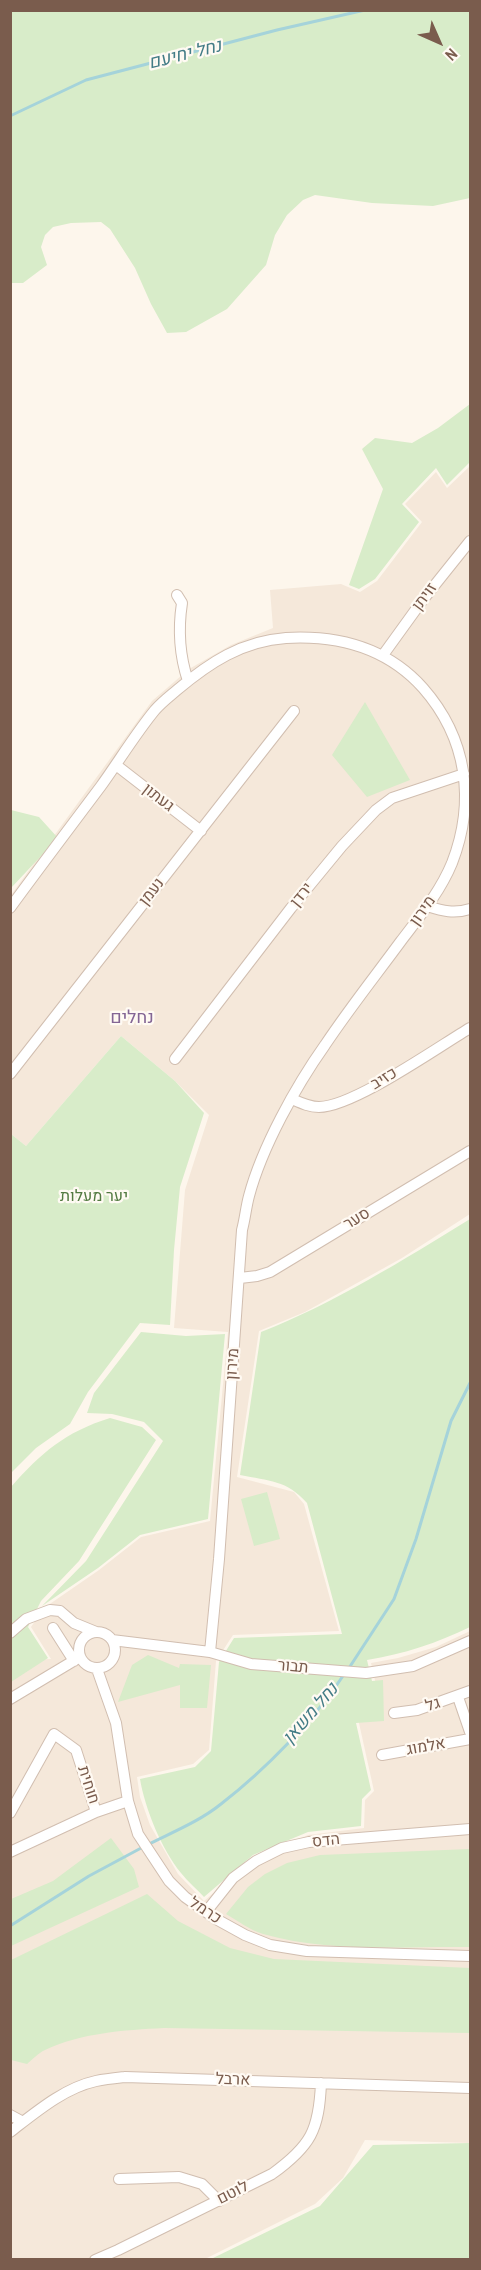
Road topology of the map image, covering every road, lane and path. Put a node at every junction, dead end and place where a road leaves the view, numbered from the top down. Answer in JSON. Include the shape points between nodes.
{"nodes":[{"id":1,"x":471,"y":541,"type":"edge"},
{"id":2,"x":177,"y":595,"type":"dead end"},
{"id":3,"x":383,"y":655,"type":"junction"},
{"id":4,"x":188,"y":681,"type":"junction"},
{"id":5,"x":294,"y":711,"type":"dead end"},
{"id":6,"x":116,"y":765,"type":"junction"},
{"id":7,"x":464,"y":774,"type":"junction"},
{"id":8,"x":201,"y":831,"type":"junction"},
{"id":9,"x":427,"y":906,"type":"junction"},
{"id":10,"x":10,"y":908,"type":"edge"},
{"id":11,"x":471,"y":909,"type":"edge"},
{"id":12,"x":471,"y":1028,"type":"edge"},
{"id":13,"x":175,"y":1059,"type":"dead end"},
{"id":14,"x":10,"y":1074,"type":"edge"},
{"id":15,"x":292,"y":1099,"type":"junction"},
{"id":16,"x":471,"y":1151,"type":"edge"},
{"id":17,"x":240,"y":1278,"type":"junction"},
{"id":18,"x":74,"y":1623,"type":"junction"},
{"id":19,"x":53,"y":1628,"type":"dead end"},
{"id":20,"x":97,"y":1632,"type":"junction"},
{"id":21,"x":10,"y":1633,"type":"edge"},
{"id":22,"x":112,"y":1640,"type":"junction"},
{"id":23,"x":471,"y":1641,"type":"edge"},
{"id":24,"x":80,"y":1646,"type":"junction"},
{"id":25,"x":210,"y":1652,"type":"junction"},
{"id":26,"x":77,"y":1659,"type":"junction"},
{"id":27,"x":97,"y":1669,"type":"junction"},
{"id":28,"x":471,"y":1691,"type":"edge"},
{"id":29,"x":458,"y":1697,"type":"junction"},
{"id":30,"x":10,"y":1699,"type":"edge"},
{"id":31,"x":393,"y":1713,"type":"dead end"},
{"id":32,"x":471,"y":1732,"type":"edge"},
{"id":33,"x":471,"y":1738,"type":"edge"},
{"id":34,"x":382,"y":1755,"type":"dead end"},
{"id":35,"x":128,"y":1801,"type":"junction"},
{"id":36,"x":96,"y":1812,"type":"junction"},
{"id":37,"x":10,"y":1813,"type":"edge"},
{"id":38,"x":471,"y":1829,"type":"edge"},
{"id":39,"x":10,"y":1852,"type":"edge"},
{"id":40,"x":206,"y":1912,"type":"junction"},
{"id":41,"x":471,"y":1956,"type":"edge"},
{"id":42,"x":321,"y":2083,"type":"junction"},
{"id":43,"x":471,"y":2088,"type":"edge"},
{"id":44,"x":10,"y":2115,"type":"edge"},
{"id":45,"x":23,"y":2122,"type":"junction"},
{"id":46,"x":10,"y":2132,"type":"edge"},
{"id":47,"x":119,"y":2179,"type":"dead end"},
{"id":48,"x":219,"y":2201,"type":"junction"},
{"id":49,"x":95,"y":2259,"type":"edge"}],
"edges":[{"from":1,"to":3,"type":"street","name":"זויתן"},
{"from":2,"to":4,"type":"street","via":[[182,603],[181,661]]},
{"from":3,"to":4,"type":"street","name":"מירון","via":[[327,639],[271,639],[207,665]]},
{"from":3,"to":7,"type":"street","name":"מירון","via":[[414,679],[436,704],[452,731]]},
{"from":4,"to":6,"type":"street","name":"מירון","via":[[157,708]]},
{"from":5,"to":8,"type":"street","name":"נעמן"},
{"from":6,"to":8,"type":"street","name":"געתון"},
{"from":6,"to":10,"type":"street","name":"מירון"},
{"from":7,"to":9,"type":"street","name":"מירון","via":[[465,811],[460,837],[451,864]]},
{"from":7,"to":13,"type":"street","name":"ירדן","via":[[392,798],[376,810],[291,908]]},
{"from":8,"to":14,"type":"street","name":"נעמן"},
{"from":9,"to":11,"type":"street","via":[[459,913]]},
{"from":9,"to":15,"type":"street","name":"מירון","via":[[324,1047]]},
{"from":12,"to":15,"type":"street","name":"כזיב","via":[[338,1104],[307,1106]]},
{"from":15,"to":17,"type":"street","name":"מירון","via":[[262,1156],[249,1196]]},
{"from":16,"to":17,"type":"street","name":"סער","via":[[270,1272]]},
{"from":17,"to":25,"type":"street","name":"מירון"},
{"from":18,"to":20,"type":"street"},
{"from":18,"to":21,"type":"street","via":[[60,1611],[50,1610],[26,1619]]},
{"from":18,"to":24,"type":"street"},
{"from":19,"to":26,"type":"street"},
{"from":20,"to":22,"type":"street"},
{"from":20,"to":24,"type":"street","via":[[86,1636]]},
{"from":22,"to":25,"type":"street","name":"תבור"},
{"from":22,"to":27,"type":"street","via":[[116,1651],[112,1661]]},
{"from":23,"to":25,"type":"street","name":"תבור","via":[[413,1666],[366,1673],[251,1664]]},
{"from":24,"to":26,"type":"street"},
{"from":26,"to":27,"type":"street"},
{"from":26,"to":30,"type":"street"},
{"from":27,"to":35,"type":"street","name":"כרמל","via":[[116,1723]]},
{"from":28,"to":29,"type":"street","name":"גל"},
{"from":29,"to":31,"type":"street","name":"גל"},
{"from":29,"to":32,"type":"street"},
{"from":33,"to":34,"type":"street","name":"אלמוג"},
{"from":35,"to":36,"type":"street"},
{"from":35,"to":40,"type":"street","name":"כרמל","via":[[138,1834],[169,1881]]},
{"from":36,"to":37,"type":"street","name":"חוחית","via":[[76,1750],[54,1734]]},
{"from":36,"to":39,"type":"street"},
{"from":38,"to":40,"type":"street","name":"הדס","via":[[309,1842],[282,1848],[233,1878]]},
{"from":40,"to":41,"type":"street","name":"כרמל","via":[[270,1945],[307,1951]]},
{"from":42,"to":43,"type":"street","name":"ארבל"},
{"from":42,"to":45,"type":"street","name":"ארבל","via":[[125,2077],[75,2088]]},
{"from":42,"to":48,"type":"street","name":"לוטם","via":[[320,2112],[309,2141],[272,2174]]},
{"from":44,"to":45,"type":"street"},
{"from":45,"to":46,"type":"street","name":"ארבל"},
{"from":47,"to":48,"type":"street","via":[[180,2177],[202,2184]]},
{"from":48,"to":49,"type":"street","name":"לוטם"}]}
